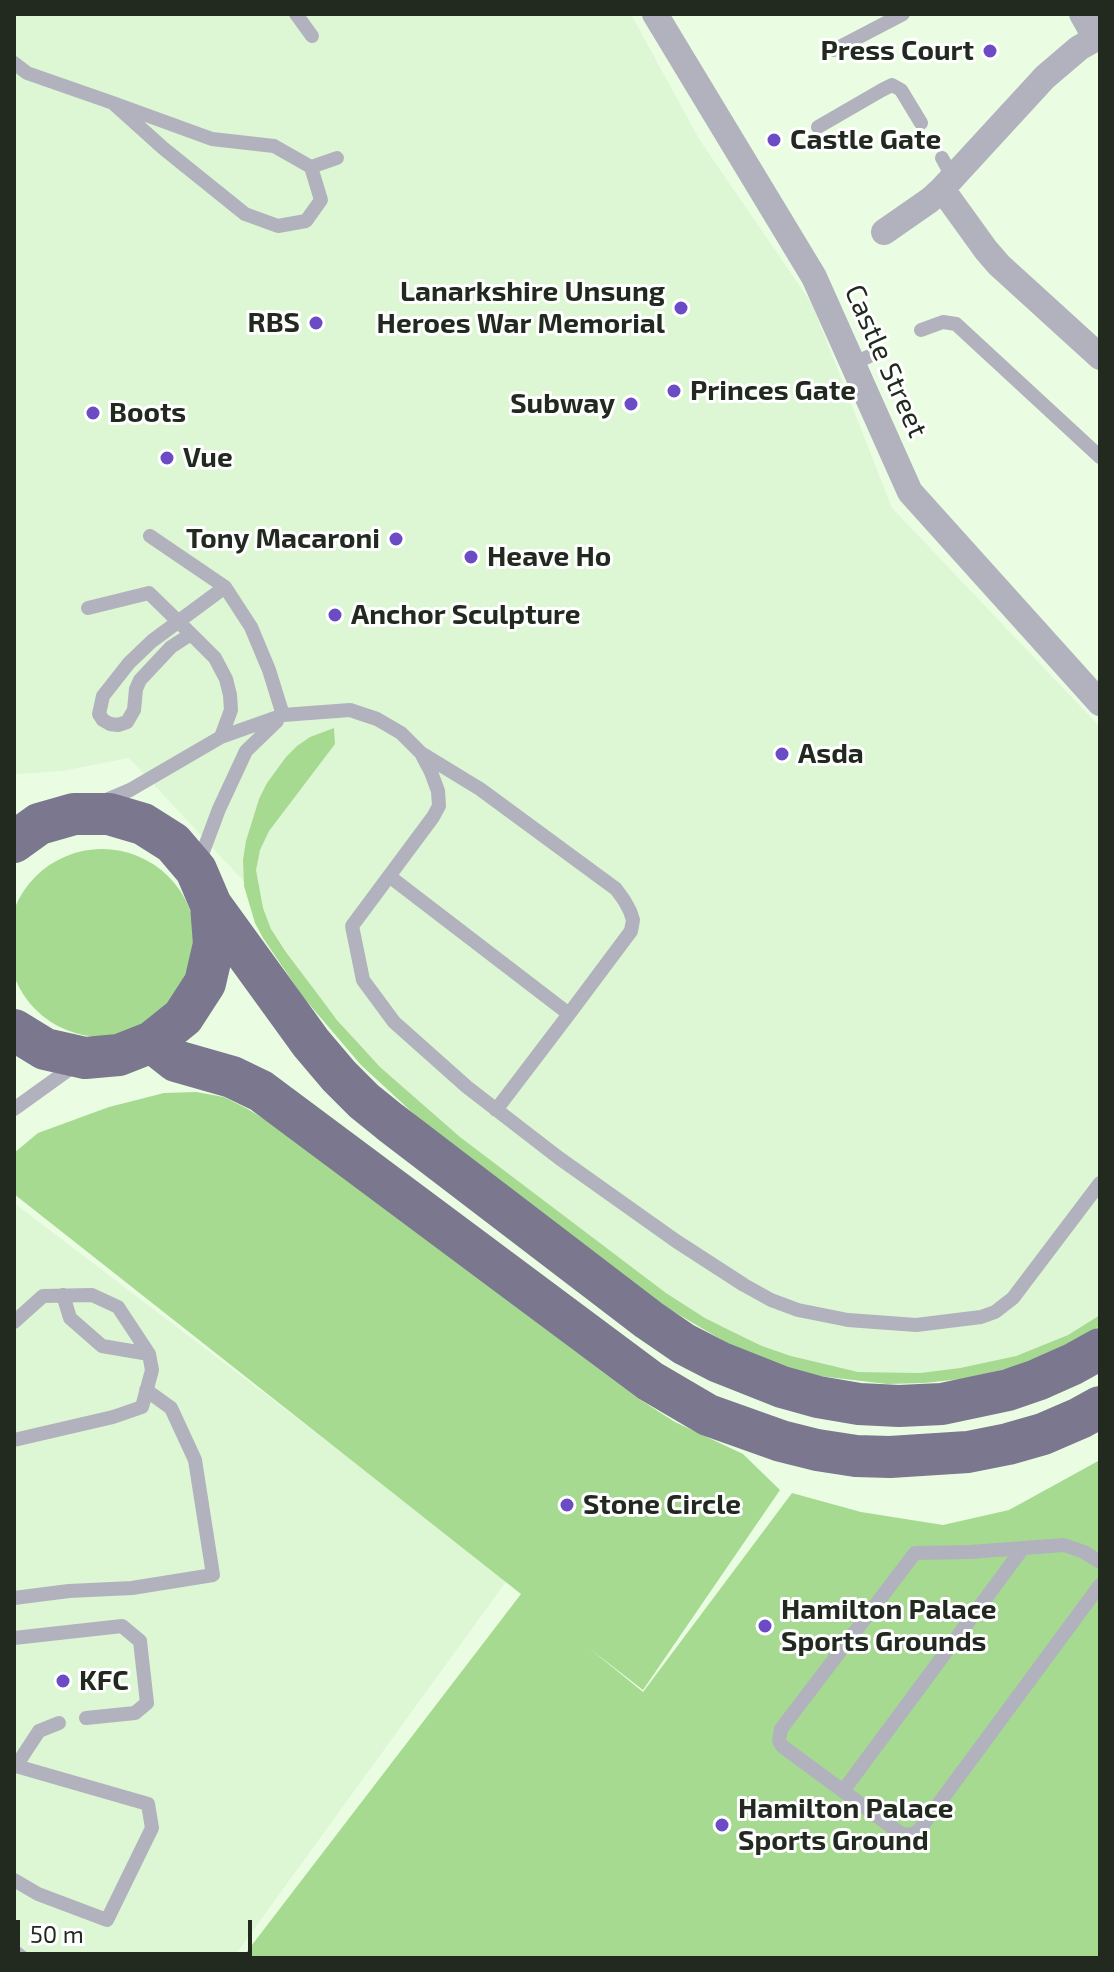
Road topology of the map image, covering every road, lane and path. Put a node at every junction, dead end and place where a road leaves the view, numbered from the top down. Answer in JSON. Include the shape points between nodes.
{"nodes":[{"id":1,"x":296,"y":14,"type":"edge"},
{"id":2,"x":655,"y":14,"type":"edge"},
{"id":3,"x":903,"y":14,"type":"edge"},
{"id":4,"x":1082,"y":14,"type":"edge"},
{"id":5,"x":312,"y":36,"type":"dead end"},
{"id":6,"x":1098,"y":38,"type":"edge"},
{"id":7,"x":834,"y":50,"type":"dead end"},
{"id":8,"x":14,"y":63,"type":"edge"},
{"id":9,"x":113,"y":103,"type":"junction"},
{"id":10,"x":921,"y":123,"type":"dead end"},
{"id":11,"x":818,"y":127,"type":"dead end"},
{"id":12,"x":337,"y":158,"type":"dead end"},
{"id":13,"x":311,"y":167,"type":"junction"},
{"id":14,"x":946,"y":175,"type":"junction"},
{"id":15,"x":884,"y":232,"type":"dead end"},
{"id":16,"x":921,"y":330,"type":"dead end"},
{"id":17,"x":880,"y":351,"type":"dead end"},
{"id":18,"x":1100,"y":357,"type":"edge"},
{"id":19,"x":853,"y":364,"type":"junction"},
{"id":20,"x":1100,"y":457,"type":"edge"},
{"id":21,"x":150,"y":536,"type":"dead end"},
{"id":22,"x":225,"y":587,"type":"junction"},
{"id":23,"x":88,"y":608,"type":"dead end"},
{"id":24,"x":178,"y":621,"type":"junction"},
{"id":25,"x":191,"y":634,"type":"junction"},
{"id":26,"x":1100,"y":703,"type":"edge"},
{"id":27,"x":283,"y":715,"type":"junction"},
{"id":28,"x":221,"y":737,"type":"junction"},
{"id":29,"x":421,"y":753,"type":"junction"},
{"id":30,"x":35,"y":825,"type":"edge"},
{"id":31,"x":389,"y":876,"type":"junction"},
{"id":32,"x":203,"y":888,"type":"junction"},
{"id":33,"x":569,"y":1014,"type":"junction"},
{"id":34,"x":14,"y":1030,"type":"edge"},
{"id":35,"x":152,"y":1042,"type":"junction"},
{"id":36,"x":85,"y":1058,"type":"junction"},
{"id":37,"x":14,"y":1109,"type":"edge"},
{"id":38,"x":496,"y":1110,"type":"junction"},
{"id":39,"x":1100,"y":1183,"type":"edge"},
{"id":40,"x":63,"y":1295,"type":"junction"},
{"id":41,"x":14,"y":1322,"type":"edge"},
{"id":42,"x":1100,"y":1349,"type":"edge"},
{"id":43,"x":149,"y":1354,"type":"junction"},
{"id":44,"x":146,"y":1390,"type":"junction"},
{"id":45,"x":1100,"y":1407,"type":"edge"},
{"id":46,"x":14,"y":1440,"type":"edge"},
{"id":47,"x":1023,"y":1548,"type":"junction"},
{"id":48,"x":1100,"y":1562,"type":"edge"},
{"id":49,"x":1100,"y":1585,"type":"edge"},
{"id":50,"x":14,"y":1598,"type":"edge"},
{"id":51,"x":14,"y":1638,"type":"edge"},
{"id":52,"x":86,"y":1718,"type":"dead end"},
{"id":53,"x":59,"y":1723,"type":"dead end"},
{"id":54,"x":15,"y":1768,"type":"edge"},
{"id":55,"x":843,"y":1791,"type":"junction"},
{"id":56,"x":14,"y":1880,"type":"edge"},
{"id":57,"x":14,"y":1951,"type":"edge"},
{"id":58,"x":23,"y":1958,"type":"edge"}],
"edges":[{"from":1,"to":5,"type":"lane"},
{"from":2,"to":19,"type":"street","name":"Castle Street","via":[[814,277]]},
{"from":3,"to":7,"type":"lane"},
{"from":4,"to":6,"type":"street"},
{"from":6,"to":14,"type":"street","via":[[1063,60]]},
{"from":8,"to":9,"type":"lane","via":[[27,73]]},
{"from":9,"to":13,"type":"lane","via":[[212,139],[274,146]]},
{"from":9,"to":13,"type":"lane","via":[[245,214],[278,226],[306,221],[321,200]]},
{"from":10,"to":11,"type":"lane","via":[[901,90],[892,85]]},
{"from":12,"to":13,"type":"lane"},
{"from":14,"to":15,"type":"street","via":[[930,200]]},
{"from":14,"to":18,"type":"street","via":[[986,250]]},
{"from":16,"to":20,"type":"lane","via":[[943,322],[956,324]]},
{"from":17,"to":19,"type":"lane"},
{"from":19,"to":26,"type":"street","name":"Castle Street","via":[[910,492]]},
{"from":21,"to":22,"type":"lane"},
{"from":22,"to":24,"type":"lane"},
{"from":22,"to":27,"type":"lane","via":[[251,627]]},
{"from":23,"to":24,"type":"lane","via":[[149,593]]},
{"from":24,"to":25,"type":"lane"},
{"from":24,"to":25,"type":"lane","via":[[129,663],[103,696],[103,720],[127,722],[140,680]]},
{"from":25,"to":28,"type":"lane","via":[[215,658],[226,679],[231,710]]},
{"from":27,"to":28,"type":"lane"},
{"from":27,"to":29,"type":"lane","via":[[350,710],[401,733]]},
{"from":27,"to":32,"type":"lane","via":[[246,751],[219,809]]},
{"from":28,"to":30,"type":"lane","via":[[130,790]]},
{"from":29,"to":31,"type":"lane","via":[[439,806]]},
{"from":29,"to":33,"type":"lane","via":[[480,789],[616,889],[630,911],[631,931]]},
{"from":30,"to":32,"type":"main road","via":[[109,814],[143,824],[173,843]]},
{"from":31,"to":33,"type":"lane"},
{"from":31,"to":38,"type":"lane","via":[[352,926],[363,980],[394,1022]]},
{"from":32,"to":35,"type":"main road","via":[[214,944],[205,983],[183,1017]]},
{"from":32,"to":42,"type":"main road","via":[[311,1043],[364,1101],[649,1320],[719,1362],[818,1397],[899,1406],[942,1404],[1008,1390]]},
{"from":33,"to":38,"type":"lane"},
{"from":34,"to":36,"type":"main road","via":[[45,1049]]},
{"from":35,"to":36,"type":"main road","via":[[119,1055]]},
{"from":35,"to":45,"type":"main road","via":[[176,1061],[261,1091],[650,1381],[719,1419],[817,1450],[890,1457],[1008,1444]]},
{"from":36,"to":37,"type":"lane"},
{"from":38,"to":39,"type":"lane","via":[[744,1285],[798,1310],[848,1320],[916,1325],[995,1312],[1013,1298]]},
{"from":40,"to":41,"type":"lane","via":[[43,1296]]},
{"from":40,"to":43,"type":"lane","via":[[92,1295],[118,1307]]},
{"from":40,"to":43,"type":"lane","via":[[70,1318],[102,1346]]},
{"from":43,"to":44,"type":"lane","via":[[152,1370]]},
{"from":44,"to":46,"type":"lane","via":[[142,1407]]},
{"from":44,"to":50,"type":"lane","via":[[171,1408],[195,1460],[213,1575]]},
{"from":47,"to":48,"type":"lane","via":[[1064,1545]]},
{"from":47,"to":55,"type":"lane"},
{"from":47,"to":55,"type":"lane","via":[[915,1553],[781,1729],[782,1746]]},
{"from":49,"to":55,"type":"lane","via":[[920,1829],[911,1835],[900,1833]]},
{"from":51,"to":52,"type":"lane","via":[[122,1626],[140,1641],[147,1703],[135,1713]]},
{"from":53,"to":54,"type":"lane","via":[[39,1731]]},
{"from":54,"to":56,"type":"lane","via":[[148,1804],[152,1828],[107,1920]]},
{"from":57,"to":58,"type":"lane"}]}
